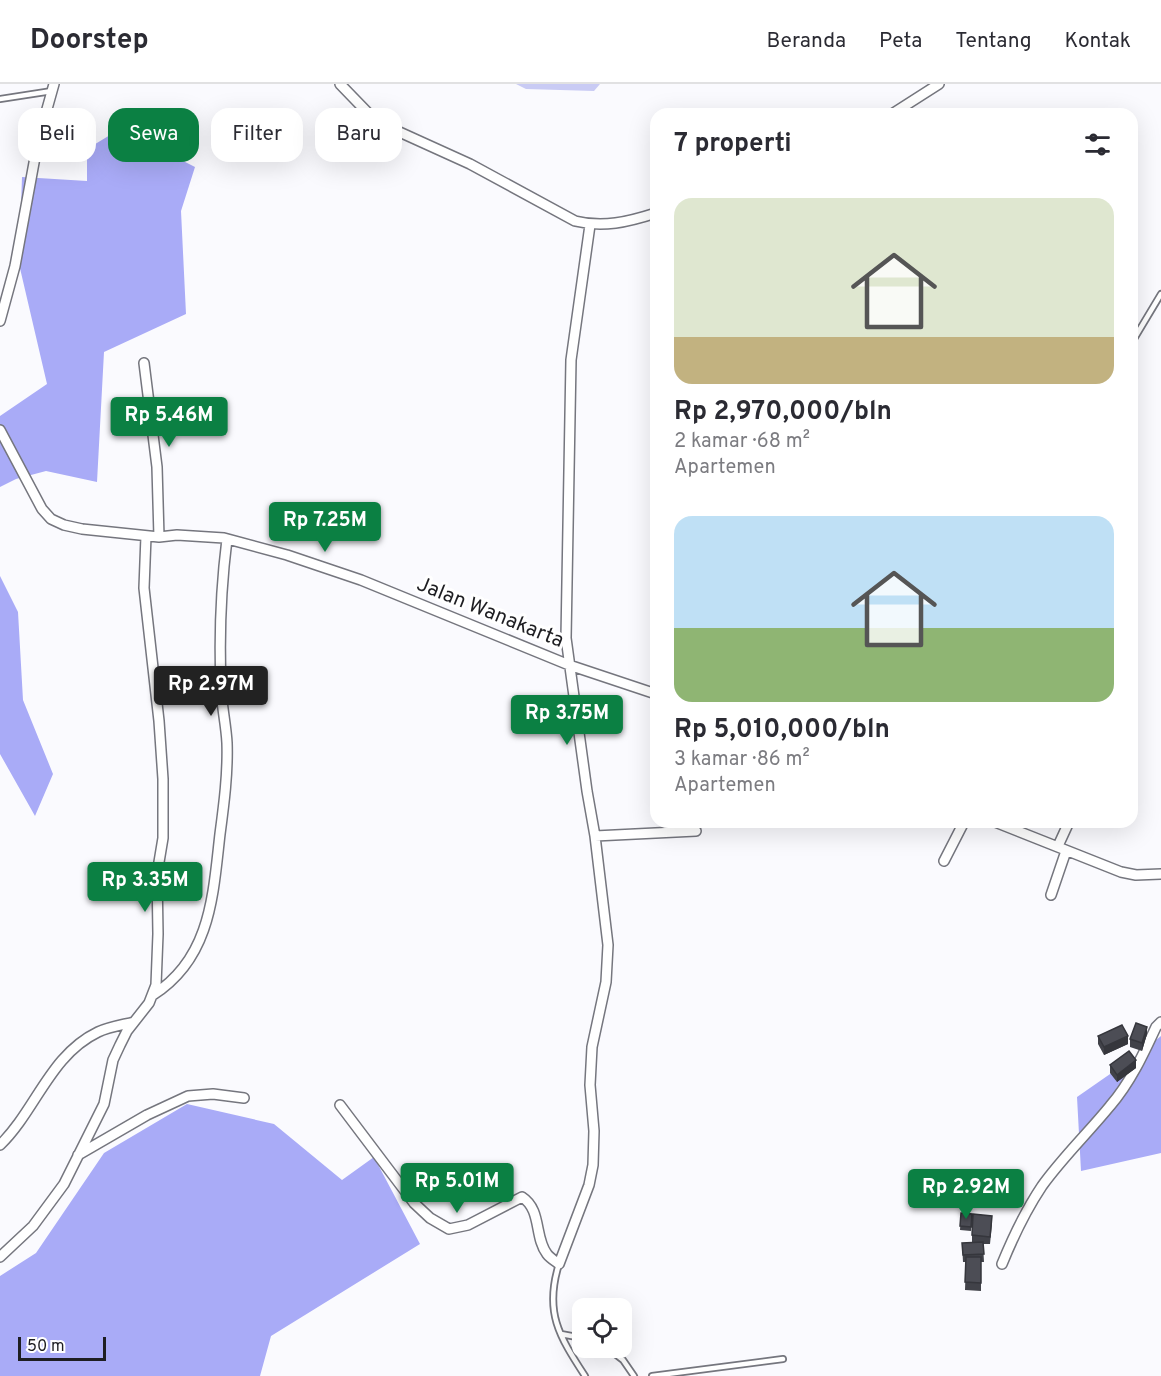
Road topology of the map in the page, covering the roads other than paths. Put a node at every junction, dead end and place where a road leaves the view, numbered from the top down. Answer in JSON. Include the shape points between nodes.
{"nodes":[{"id":1,"x":340,"y":84,"type":"edge"},
{"id":2,"x":939,"y":84,"type":"edge"},
{"id":3,"x":53,"y":87,"type":"edge"},
{"id":4,"x":0,"y":99,"type":"edge"},
{"id":5,"x":901,"y":108,"type":"edge"},
{"id":6,"x":650,"y":215,"type":"edge"},
{"id":7,"x":591,"y":225,"type":"junction"},
{"id":8,"x":1161,"y":294,"type":"edge"},
{"id":9,"x":0,"y":321,"type":"edge"},
{"id":10,"x":1138,"y":332,"type":"edge"},
{"id":11,"x":144,"y":363,"type":"dead end"},
{"id":12,"x":2,"y":434,"type":"edge"},
{"id":13,"x":146,"y":536,"type":"junction"},
{"id":14,"x":159,"y":537,"type":"junction"},
{"id":15,"x":227,"y":539,"type":"junction"},
{"id":16,"x":569,"y":665,"type":"junction"},
{"id":17,"x":650,"y":692,"type":"edge"},
{"id":18,"x":961,"y":828,"type":"edge"},
{"id":19,"x":1010,"y":828,"type":"edge"},
{"id":20,"x":1067,"y":828,"type":"edge"},
{"id":21,"x":696,"y":831,"type":"dead end"},
{"id":22,"x":595,"y":836,"type":"junction"},
{"id":23,"x":1062,"y":848,"type":"junction"},
{"id":24,"x":944,"y":861,"type":"dead end"},
{"id":25,"x":1161,"y":874,"type":"edge"},
{"id":26,"x":1051,"y":895,"type":"dead end"},
{"id":27,"x":153,"y":995,"type":"junction"},
{"id":28,"x":134,"y":1022,"type":"junction"},
{"id":29,"x":1161,"y":1022,"type":"edge"},
{"id":30,"x":244,"y":1098,"type":"dead end"},
{"id":31,"x":340,"y":1105,"type":"dead end"},
{"id":32,"x":0,"y":1145,"type":"edge"},
{"id":33,"x":78,"y":1155,"type":"junction"},
{"id":34,"x":0,"y":1257,"type":"edge"},
{"id":35,"x":1002,"y":1263,"type":"dead end"},
{"id":36,"x":559,"y":1264,"type":"junction"},
{"id":37,"x":561,"y":1334,"type":"junction"},
{"id":38,"x":572,"y":1336,"type":"edge"},
{"id":39,"x":620,"y":1358,"type":"edge"},
{"id":40,"x":783,"y":1359,"type":"dead end"},
{"id":41,"x":585,"y":1376,"type":"edge"},
{"id":42,"x":634,"y":1376,"type":"edge"},
{"id":43,"x":652,"y":1376,"type":"edge"}],
"edges":[{"from":1,"to":7,"type":"street","via":[[384,125],[471,164],[561,215]]},
{"from":2,"to":5,"type":"street"},
{"from":3,"to":4,"type":"lane"},
{"from":3,"to":9,"type":"street"},
{"from":6,"to":7,"type":"street","via":[[627,222]]},
{"from":7,"to":16,"type":"street","via":[[570,383],[566,638]]},
{"from":8,"to":10,"type":"lane"},
{"from":11,"to":14,"type":"street","via":[[158,467]]},
{"from":12,"to":13,"type":"street","name":"Jalan Wanakarta","via":[[51,519],[82,529]]},
{"from":13,"to":14,"type":"street","name":"Jalan Wanakarta"},
{"from":13,"to":27,"type":"street","via":[[144,588],[159,722],[163,804]]},
{"from":14,"to":15,"type":"street","name":"Jalan Wanakarta","via":[[195,535]]},
{"from":15,"to":16,"type":"street","name":"Jalan Wanakarta","via":[[361,580]]},
{"from":15,"to":27,"type":"street","via":[[221,614],[226,753],[213,899],[201,938],[175,978]]},
{"from":16,"to":17,"type":"street","name":"Jalan Wanakarta"},
{"from":16,"to":22,"type":"street"},
{"from":18,"to":24,"type":"street"},
{"from":19,"to":23,"type":"street"},
{"from":20,"to":23,"type":"street"},
{"from":21,"to":22,"type":"street"},
{"from":22,"to":36,"type":"street","via":[[608,945],[606,982],[592,1047],[593,1165]]},
{"from":23,"to":25,"type":"street","via":[[1121,872]]},
{"from":23,"to":26,"type":"street"},
{"from":27,"to":28,"type":"street"},
{"from":28,"to":32,"type":"street","via":[[97,1032],[63,1057],[22,1121]]},
{"from":28,"to":33,"type":"street","via":[[113,1060],[104,1104]]},
{"from":29,"to":35,"type":"street","via":[[1111,1106],[1042,1187],[1013,1235]]},
{"from":30,"to":33,"type":"street","via":[[188,1096]]},
{"from":31,"to":36,"type":"street","via":[[414,1203],[430,1218],[449,1229],[468,1225],[522,1197],[534,1210],[547,1254]]},
{"from":33,"to":34,"type":"street","via":[[43,1214]]},
{"from":36,"to":37,"type":"lane","via":[[552,1298]]},
{"from":37,"to":38,"type":"lane"},
{"from":37,"to":41,"type":"lane"},
{"from":39,"to":42,"type":"lane"},
{"from":40,"to":43,"type":"lane"}]}
